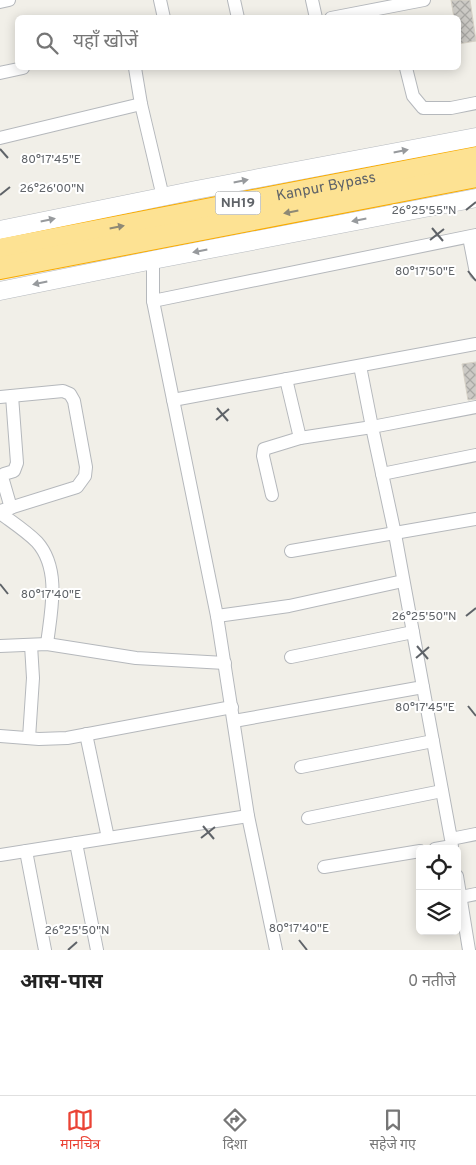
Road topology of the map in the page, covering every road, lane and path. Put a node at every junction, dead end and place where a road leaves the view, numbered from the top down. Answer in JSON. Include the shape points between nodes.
{"nodes":[{"id":1,"x":9,"y":0,"type":"edge"},
{"id":2,"x":160,"y":0,"type":"edge"},
{"id":3,"x":234,"y":0,"type":"edge"},
{"id":4,"x":312,"y":0,"type":"edge"},
{"id":5,"x":424,"y":0,"type":"edge"},
{"id":6,"x":0,"y":2,"type":"edge"},
{"id":7,"x":392,"y":12,"type":"edge"},
{"id":8,"x":163,"y":15,"type":"edge"},
{"id":9,"x":237,"y":15,"type":"edge"},
{"id":10,"x":315,"y":15,"type":"edge"},
{"id":11,"x":362,"y":15,"type":"edge"},
{"id":12,"x":15,"y":70,"type":"edge"},
{"id":13,"x":135,"y":70,"type":"edge"},
{"id":14,"x":406,"y":70,"type":"edge"},
{"id":15,"x":0,"y":73,"type":"edge"},
{"id":16,"x":476,"y":103,"type":"edge"},
{"id":17,"x":141,"y":104,"type":"junction"},
{"id":18,"x":476,"y":137,"type":"edge"},
{"id":19,"x":0,"y":138,"type":"edge"},
{"id":20,"x":476,"y":158,"type":"edge"},
{"id":21,"x":476,"y":176,"type":"edge"},
{"id":22,"x":163,"y":197,"type":"junction"},
{"id":23,"x":476,"y":198,"type":"edge"},
{"id":24,"x":0,"y":230,"type":"edge"},
{"id":25,"x":472,"y":236,"type":"edge"},
{"id":26,"x":0,"y":250,"type":"edge"},
{"id":27,"x":153,"y":260,"type":"junction"},
{"id":28,"x":0,"y":268,"type":"edge"},
{"id":29,"x":476,"y":273,"type":"edge"},
{"id":30,"x":0,"y":291,"type":"edge"},
{"id":31,"x":152,"y":300,"type":"junction"},
{"id":32,"x":476,"y":344,"type":"edge"},
{"id":33,"x":360,"y":366,"type":"junction"},
{"id":34,"x":286,"y":380,"type":"junction"},
{"id":35,"x":6,"y":397,"type":"edge"},
{"id":36,"x":173,"y":400,"type":"junction"},
{"id":37,"x":476,"y":407,"type":"edge"},
{"id":38,"x":372,"y":427,"type":"junction"},
{"id":39,"x":300,"y":438,"type":"junction"},
{"id":40,"x":476,"y":456,"type":"edge"},
{"id":41,"x":382,"y":474,"type":"junction"},
{"id":42,"x":272,"y":495,"type":"dead end"},
{"id":43,"x":4,"y":510,"type":"edge"},
{"id":44,"x":476,"y":519,"type":"edge"},
{"id":45,"x":394,"y":534,"type":"junction"},
{"id":46,"x":291,"y":551,"type":"dead end"},
{"id":47,"x":403,"y":581,"type":"junction"},
{"id":48,"x":218,"y":616,"type":"junction"},
{"id":49,"x":413,"y":632,"type":"junction"},
{"id":50,"x":31,"y":644,"type":"junction"},
{"id":51,"x":47,"y":644,"type":"junction"},
{"id":52,"x":0,"y":646,"type":"edge"},
{"id":53,"x":291,"y":657,"type":"dead end"},
{"id":54,"x":225,"y":663,"type":"junction"},
{"id":55,"x":423,"y":687,"type":"junction"},
{"id":56,"x":232,"y":707,"type":"junction"},
{"id":57,"x":234,"y":721,"type":"junction"},
{"id":58,"x":86,"y":734,"type":"junction"},
{"id":59,"x":0,"y":736,"type":"edge"},
{"id":60,"x":29,"y":738,"type":"junction"},
{"id":61,"x":433,"y":741,"type":"junction"},
{"id":62,"x":301,"y":766,"type":"dead end"},
{"id":63,"x":442,"y":791,"type":"junction"},
{"id":64,"x":248,"y":816,"type":"junction"},
{"id":65,"x":308,"y":818,"type":"dead end"},
{"id":66,"x":476,"y":834,"type":"edge"},
{"id":67,"x":108,"y":838,"type":"junction"},
{"id":68,"x":76,"y":843,"type":"junction"},
{"id":69,"x":452,"y":845,"type":"edge"},
{"id":70,"x":26,"y":850,"type":"junction"},
{"id":71,"x":416,"y":852,"type":"edge"},
{"id":72,"x":0,"y":855,"type":"edge"},
{"id":73,"x":324,"y":867,"type":"dead end"},
{"id":74,"x":476,"y":894,"type":"edge"},
{"id":75,"x":461,"y":897,"type":"joint"},
{"id":76,"x":46,"y":950,"type":"edge"},
{"id":77,"x":97,"y":950,"type":"edge"},
{"id":78,"x":276,"y":950,"type":"edge"},
{"id":79,"x":469,"y":950,"type":"edge"}],
"edges":[{"from":1,"to":6,"type":"street"},
{"from":2,"to":8,"type":"street"},
{"from":3,"to":9,"type":"street"},
{"from":4,"to":10,"type":"street"},
{"from":5,"to":7,"type":"street"},
{"from":7,"to":11,"type":"street"},
{"from":12,"to":15,"type":"street"},
{"from":13,"to":17,"type":"street"},
{"from":14,"to":16,"type":"street","via":[[413,96],[423,108],[451,108]]},
{"from":17,"to":19,"type":"street"},
{"from":17,"to":22,"type":"street"},
{"from":22,"to":18,"type":"main road","one_way":true},
{"from":26,"to":20,"type":"highway","name":"Kanpur Bypass","number":"NH19","one_way":true},
{"from":21,"to":28,"type":"highway","name":"Kanpur Bypass","number":"NH19","one_way":true},
{"from":24,"to":22,"type":"main road","one_way":true},
{"from":23,"to":27,"type":"main road","one_way":true},
{"from":25,"to":29,"type":"street"},
{"from":25,"to":31,"type":"street"},
{"from":27,"to":30,"type":"main road","one_way":true},
{"from":27,"to":31,"type":"street"},
{"from":31,"to":36,"type":"street"},
{"from":32,"to":33,"type":"street"},
{"from":33,"to":34,"type":"street"},
{"from":33,"to":38,"type":"street"},
{"from":34,"to":36,"type":"street"},
{"from":34,"to":39,"type":"street"},
{"from":35,"to":43,"type":"street","via":[[17,463],[14,471],[2,477]]},
{"from":35,"to":43,"type":"street","via":[[63,391],[70,394],[86,467],[82,482],[77,487]]},
{"from":36,"to":48,"type":"street"},
{"from":37,"to":38,"type":"street"},
{"from":38,"to":39,"type":"street"},
{"from":38,"to":41,"type":"street"},
{"from":39,"to":42,"type":"street","via":[[264,449]]},
{"from":40,"to":41,"type":"street"},
{"from":41,"to":45,"type":"street"},
{"from":43,"to":51,"type":"street","via":[[38,543],[50,566],[52,602]]},
{"from":44,"to":45,"type":"street"},
{"from":45,"to":46,"type":"street"},
{"from":45,"to":47,"type":"street"},
{"from":47,"to":48,"type":"street","via":[[289,606]]},
{"from":47,"to":49,"type":"street"},
{"from":48,"to":54,"type":"street"},
{"from":49,"to":53,"type":"street"},
{"from":49,"to":55,"type":"street"},
{"from":50,"to":51,"type":"street"},
{"from":50,"to":52,"type":"street"},
{"from":50,"to":60,"type":"street","via":[[33,678]]},
{"from":51,"to":54,"type":"street","via":[[136,658]]},
{"from":54,"to":56,"type":"street"},
{"from":55,"to":57,"type":"street"},
{"from":55,"to":61,"type":"street"},
{"from":56,"to":57,"type":"street"},
{"from":56,"to":58,"type":"street"},
{"from":57,"to":64,"type":"street"},
{"from":58,"to":60,"type":"street","via":[[67,738]]},
{"from":58,"to":67,"type":"street"},
{"from":59,"to":60,"type":"street"},
{"from":61,"to":62,"type":"street"},
{"from":61,"to":63,"type":"street"},
{"from":63,"to":65,"type":"street"},
{"from":63,"to":69,"type":"street"},
{"from":64,"to":67,"type":"street"},
{"from":64,"to":78,"type":"street"},
{"from":66,"to":69,"type":"street"},
{"from":67,"to":68,"type":"street"},
{"from":68,"to":70,"type":"street"},
{"from":68,"to":77,"type":"street"},
{"from":70,"to":72,"type":"street"},
{"from":70,"to":76,"type":"street"},
{"from":71,"to":73,"type":"street"},
{"from":74,"to":75,"type":"street"},
{"from":75,"to":79,"type":"street"}]}
